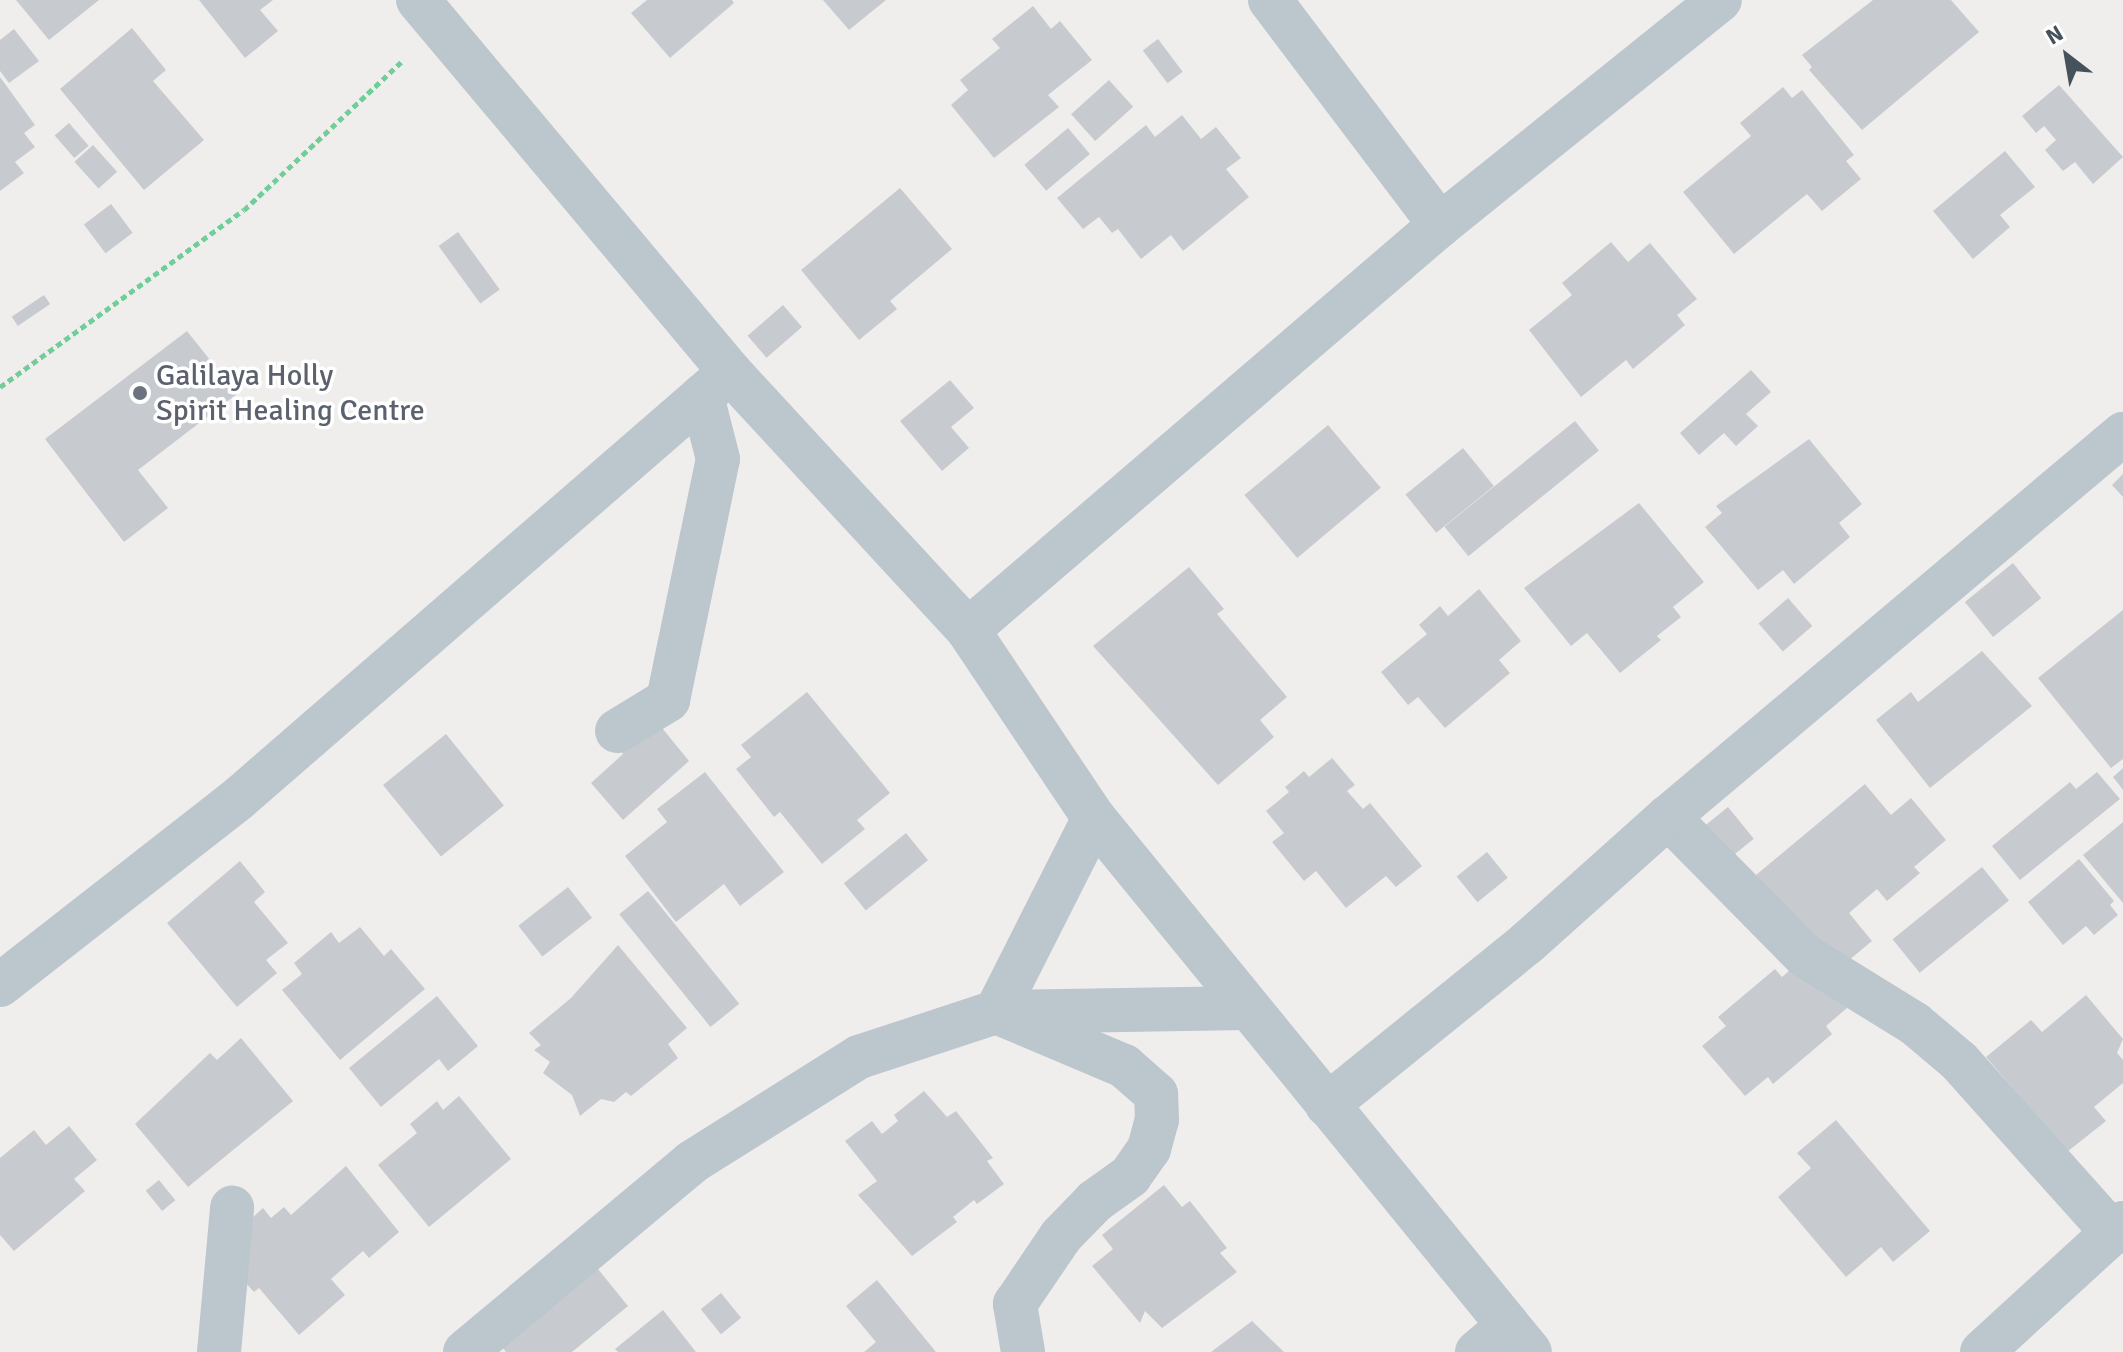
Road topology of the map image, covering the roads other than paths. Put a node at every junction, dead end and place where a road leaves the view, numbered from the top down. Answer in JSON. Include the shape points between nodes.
{"nodes":[{"id":1,"x":1270,"y":0,"type":"edge"},
{"id":2,"x":1720,"y":0,"type":"edge"},
{"id":3,"x":428,"y":13,"type":"edge"},
{"id":4,"x":1440,"y":225,"type":"junction"},
{"id":5,"x":716,"y":384,"type":"junction"},
{"id":6,"x":2123,"y":434,"type":"edge"},
{"id":7,"x":968,"y":630,"type":"junction"},
{"id":8,"x":617,"y":731,"type":"dead end"},
{"id":9,"x":1668,"y":817,"type":"junction"},
{"id":10,"x":1094,"y":818,"type":"junction"},
{"id":11,"x":0,"y":985,"type":"edge"},
{"id":12,"x":1246,"y":1008,"type":"junction"},
{"id":13,"x":996,"y":1012,"type":"junction"},
{"id":14,"x":1327,"y":1105,"type":"junction"},
{"id":15,"x":232,"y":1208,"type":"dead end"},
{"id":16,"x":2118,"y":1228,"type":"edge"},
{"id":17,"x":1504,"y":1344,"type":"edge"},
{"id":18,"x":219,"y":1352,"type":"edge"},
{"id":19,"x":465,"y":1352,"type":"edge"},
{"id":20,"x":1023,"y":1352,"type":"edge"},
{"id":21,"x":1982,"y":1352,"type":"edge"}],
"edges":[{"from":1,"to":4,"type":"street"},
{"from":2,"to":4,"type":"street"},
{"from":3,"to":5,"type":"street"},
{"from":4,"to":7,"type":"street"},
{"from":5,"to":7,"type":"street"},
{"from":5,"to":8,"type":"street","via":[[718,459],[668,700]]},
{"from":5,"to":11,"type":"street","via":[[238,799]]},
{"from":6,"to":9,"type":"street"},
{"from":7,"to":10,"type":"street"},
{"from":9,"to":14,"type":"street","via":[[1527,943]]},
{"from":9,"to":16,"type":"street","via":[[1805,956],[1915,1024],[1951,1054]]},
{"from":10,"to":12,"type":"street"},
{"from":10,"to":13,"type":"street"},
{"from":12,"to":13,"type":"street"},
{"from":12,"to":14,"type":"street"},
{"from":13,"to":19,"type":"street","via":[[859,1057],[754,1119],[692,1162]]},
{"from":13,"to":20,"type":"street","via":[[1124,1066],[1156,1094],[1157,1120],[1149,1149],[1130,1176],[1095,1201],[1061,1236],[1015,1304]]},
{"from":14,"to":17,"type":"street"},
{"from":15,"to":18,"type":"street"},
{"from":16,"to":21,"type":"street"}]}
